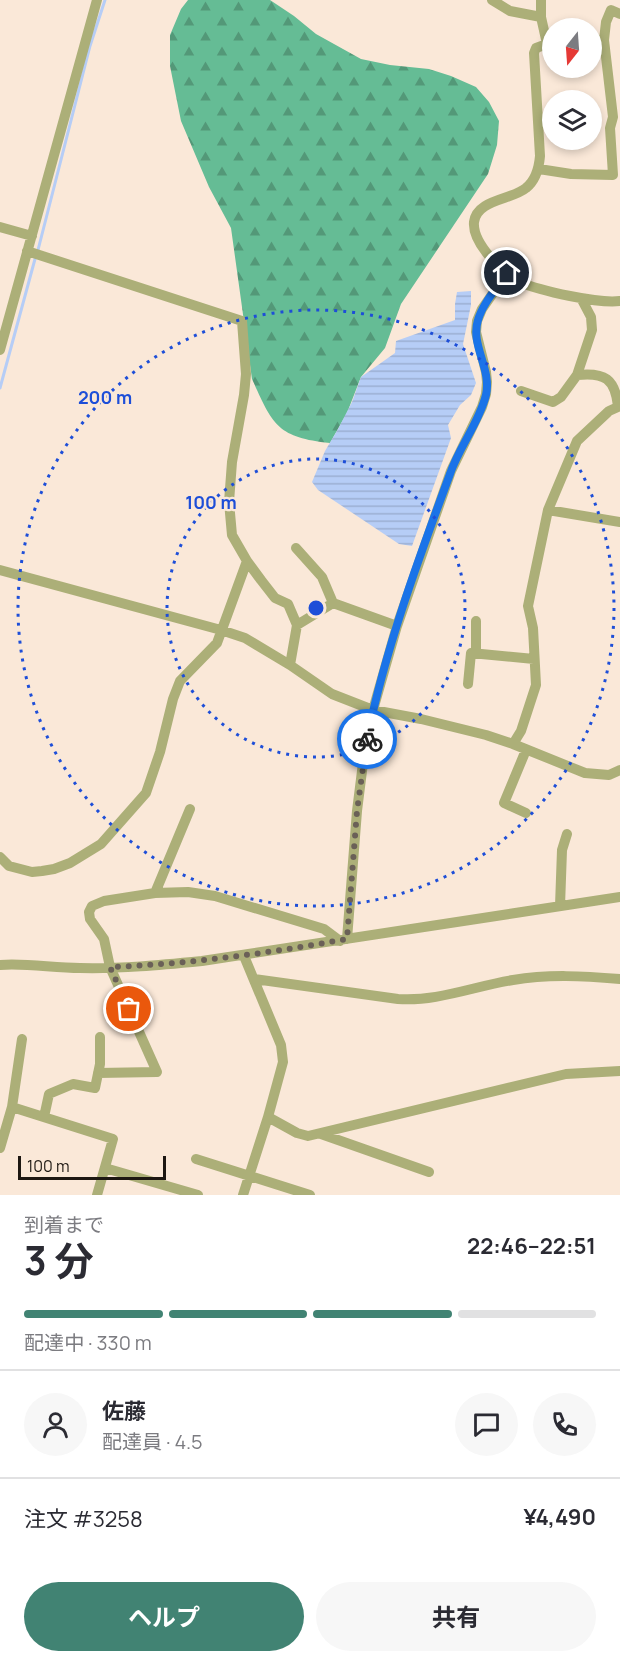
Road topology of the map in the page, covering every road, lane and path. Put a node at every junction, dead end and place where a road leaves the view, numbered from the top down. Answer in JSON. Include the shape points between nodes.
{"nodes":[{"id":1,"x":97,"y":0,"type":"edge"},
{"id":2,"x":492,"y":0,"type":"edge"},
{"id":3,"x":541,"y":0,"type":"edge"},
{"id":4,"x":620,"y":14,"type":"edge"},
{"id":5,"x":541,"y":17,"type":"junction"},
{"id":6,"x":542,"y":20,"type":"edge"},
{"id":7,"x":604,"y":40,"type":"joint"},
{"id":8,"x":542,"y":46,"type":"edge"},
{"id":9,"x":539,"y":169,"type":"junction"},
{"id":10,"x":0,"y":227,"type":"edge"},
{"id":11,"x":32,"y":236,"type":"junction"},
{"id":12,"x":27,"y":251,"type":"junction"},
{"id":13,"x":507,"y":273,"type":"junction"},
{"id":14,"x":580,"y":298,"type":"junction"},
{"id":15,"x":620,"y":301,"type":"edge"},
{"id":16,"x":0,"y":350,"type":"edge"},
{"id":17,"x":578,"y":375,"type":"junction"},
{"id":18,"x":520,"y":391,"type":"dead end"},
{"id":19,"x":619,"y":406,"type":"edge"},
{"id":20,"x":548,"y":510,"type":"junction"},
{"id":21,"x":620,"y":522,"type":"edge"},
{"id":22,"x":296,"y":548,"type":"dead end"},
{"id":23,"x":248,"y":561,"type":"junction"},
{"id":24,"x":0,"y":570,"type":"edge"},
{"id":25,"x":333,"y":603,"type":"junction"},
{"id":26,"x":476,"y":621,"type":"dead end"},
{"id":27,"x":297,"y":625,"type":"junction"},
{"id":28,"x":397,"y":626,"type":"junction"},
{"id":29,"x":221,"y":630,"type":"junction"},
{"id":30,"x":476,"y":654,"type":"junction"},
{"id":31,"x":534,"y":659,"type":"junction"},
{"id":32,"x":290,"y":665,"type":"junction"},
{"id":33,"x":468,"y":684,"type":"dead end"},
{"id":34,"x":373,"y":710,"type":"junction"},
{"id":35,"x":513,"y":744,"type":"junction"},
{"id":36,"x":526,"y":750,"type":"junction"},
{"id":37,"x":620,"y":770,"type":"edge"},
{"id":38,"x":190,"y":808,"type":"dead end"},
{"id":39,"x":526,"y":813,"type":"dead end"},
{"id":40,"x":567,"y":834,"type":"dead end"},
{"id":41,"x":0,"y":857,"type":"edge"},
{"id":42,"x":155,"y":893,"type":"junction"},
{"id":43,"x":620,"y":897,"type":"edge"},
{"id":44,"x":560,"y":906,"type":"junction"},
{"id":45,"x":344,"y":940,"type":"junction"},
{"id":46,"x":244,"y":956,"type":"junction"},
{"id":47,"x":0,"y":965,"type":"edge"},
{"id":48,"x":110,"y":967,"type":"junction"},
{"id":49,"x":254,"y":979,"type":"junction"},
{"id":50,"x":620,"y":979,"type":"edge"},
{"id":51,"x":100,"y":1037,"type":"dead end"},
{"id":52,"x":22,"y":1040,"type":"dead end"},
{"id":53,"x":620,"y":1071,"type":"edge"},
{"id":54,"x":98,"y":1073,"type":"junction"},
{"id":55,"x":12,"y":1107,"type":"junction"},
{"id":56,"x":268,"y":1116,"type":"junction"},
{"id":57,"x":44,"y":1117,"type":"junction"},
{"id":58,"x":2,"y":1134,"type":"edge"},
{"id":59,"x":321,"y":1134,"type":"junction"},
{"id":60,"x":0,"y":1148,"type":"edge"},
{"id":61,"x":196,"y":1159,"type":"dead end"},
{"id":62,"x":105,"y":1168,"type":"junction"},
{"id":63,"x":429,"y":1172,"type":"dead end"},
{"id":64,"x":249,"y":1176,"type":"junction"},
{"id":65,"x":97,"y":1195,"type":"edge"},
{"id":66,"x":198,"y":1195,"type":"edge"},
{"id":67,"x":243,"y":1195,"type":"edge"},
{"id":68,"x":310,"y":1195,"type":"edge"}],
"edges":[{"from":1,"to":11,"type":"street"},
{"from":2,"to":5,"type":"street","via":[[510,11]]},
{"from":3,"to":5,"type":"street"},
{"from":4,"to":7,"type":"street","via":[[611,10]]},
{"from":5,"to":6,"type":"street"},
{"from":7,"to":9,"type":"street","via":[[613,117],[613,175]]},
{"from":8,"to":9,"type":"street","via":[[534,53]]},
{"from":9,"to":13,"type":"street","via":[[525,189],[479,210],[474,222],[485,252]]},
{"from":10,"to":11,"type":"street"},
{"from":11,"to":12,"type":"street"},
{"from":12,"to":16,"type":"street"},
{"from":12,"to":23,"type":"street","via":[[242,321],[246,374],[230,502],[232,535]]},
{"from":13,"to":14,"type":"street","via":[[536,288]]},
{"from":13,"to":28,"type":"street","via":[[477,321],[487,382],[484,401],[451,471]]},
{"from":14,"to":15,"type":"street"},
{"from":14,"to":17,"type":"street","via":[[591,317],[592,330]]},
{"from":17,"to":18,"type":"street","via":[[553,402]]},
{"from":17,"to":19,"type":"street","via":[[600,376],[610,381]]},
{"from":19,"to":20,"type":"street","via":[[578,441]]},
{"from":20,"to":21,"type":"street"},
{"from":20,"to":31,"type":"street","via":[[528,606]]},
{"from":22,"to":25,"type":"street","via":[[322,577]]},
{"from":23,"to":27,"type":"street","via":[[275,598],[288,604]]},
{"from":23,"to":29,"type":"street"},
{"from":24,"to":29,"type":"street"},
{"from":25,"to":27,"type":"street"},
{"from":25,"to":28,"type":"street"},
{"from":26,"to":30,"type":"street"},
{"from":27,"to":32,"type":"street"},
{"from":28,"to":34,"type":"street"},
{"from":29,"to":32,"type":"street"},
{"from":29,"to":41,"type":"street","via":[[217,643],[180,681],[146,793],[101,844],[70,863],[42,872],[20,870]]},
{"from":30,"to":31,"type":"street"},
{"from":30,"to":33,"type":"street","via":[[471,654]]},
{"from":31,"to":35,"type":"street","via":[[536,685]]},
{"from":32,"to":34,"type":"street","via":[[332,694]]},
{"from":34,"to":35,"type":"street"},
{"from":34,"to":45,"type":"street","via":[[365,747]]},
{"from":35,"to":36,"type":"street"},
{"from":36,"to":37,"type":"street","via":[[585,773],[609,775]]},
{"from":36,"to":39,"type":"street","via":[[504,803]]},
{"from":38,"to":42,"type":"street"},
{"from":40,"to":44,"type":"street","via":[[562,850]]},
{"from":42,"to":45,"type":"street","via":[[215,896],[324,929]]},
{"from":42,"to":48,"type":"street","via":[[92,906],[90,918],[104,939]]},
{"from":43,"to":44,"type":"street"},
{"from":44,"to":45,"type":"street"},
{"from":45,"to":46,"type":"street"},
{"from":46,"to":48,"type":"street"},
{"from":46,"to":49,"type":"street"},
{"from":47,"to":48,"type":"street"},
{"from":48,"to":54,"type":"street","via":[[157,1072]]},
{"from":49,"to":50,"type":"street","via":[[416,1000],[546,976]]},
{"from":49,"to":56,"type":"street","via":[[283,1053]]},
{"from":51,"to":54,"type":"street"},
{"from":52,"to":55,"type":"street"},
{"from":53,"to":59,"type":"street","via":[[566,1074]]},
{"from":54,"to":57,"type":"street","via":[[95,1088],[73,1084],[50,1094]]},
{"from":55,"to":57,"type":"street"},
{"from":55,"to":58,"type":"street"},
{"from":56,"to":59,"type":"street","via":[[297,1133]]},
{"from":56,"to":64,"type":"street"},
{"from":57,"to":62,"type":"street","via":[[112,1139]]},
{"from":58,"to":60,"type":"street"},
{"from":59,"to":63,"type":"street"},
{"from":61,"to":64,"type":"street"},
{"from":62,"to":65,"type":"street"},
{"from":62,"to":66,"type":"street"},
{"from":64,"to":67,"type":"street"},
{"from":64,"to":68,"type":"street"}]}
